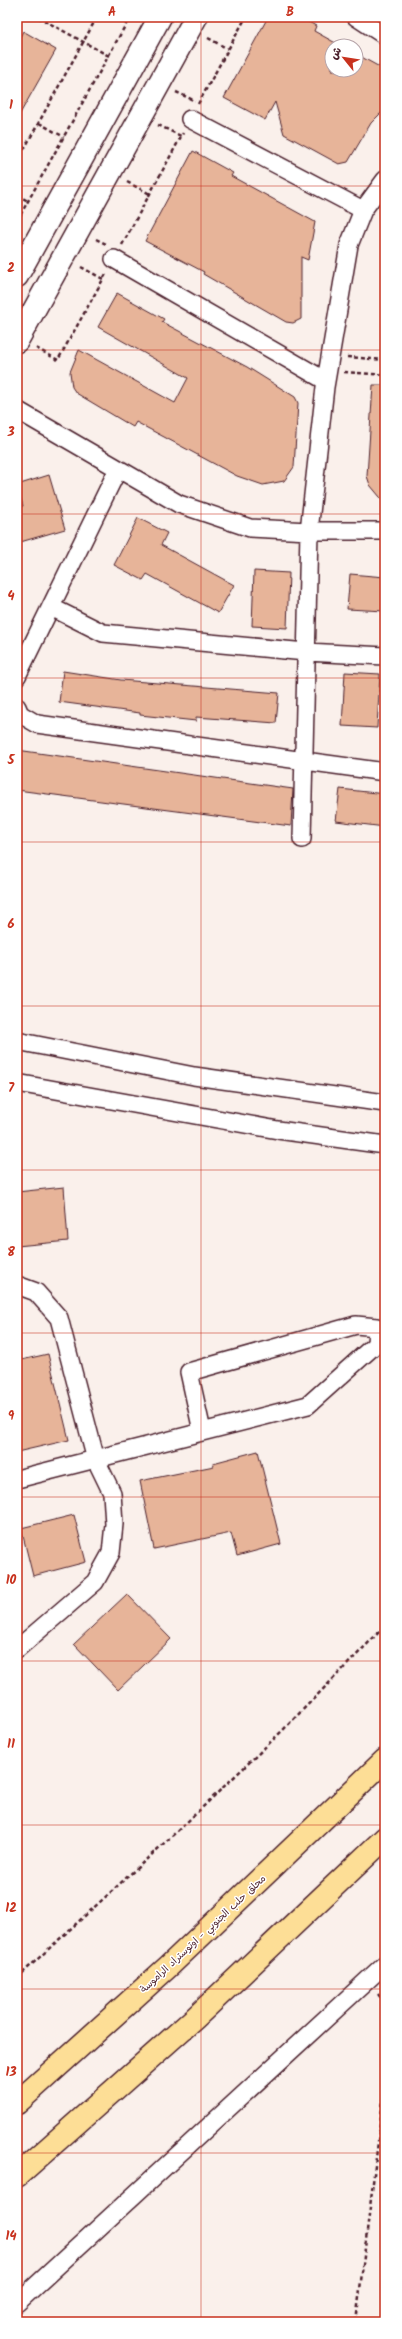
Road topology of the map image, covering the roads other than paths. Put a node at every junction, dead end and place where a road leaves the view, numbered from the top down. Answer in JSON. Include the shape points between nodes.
{"nodes":[{"id":1,"x":160,"y":17,"type":"edge"},
{"id":2,"x":196,"y":17,"type":"edge"},
{"id":3,"x":356,"y":17,"type":"edge"},
{"id":4,"x":385,"y":36,"type":"edge"},
{"id":5,"x":190,"y":119,"type":"road end"},
{"id":6,"x":385,"y":180,"type":"edge"},
{"id":7,"x":363,"y":210,"type":"junction"},
{"id":8,"x":117,"y":255,"type":"road end"},
{"id":9,"x":17,"y":276,"type":"edge"},
{"id":10,"x":17,"y":341,"type":"edge"},
{"id":11,"x":328,"y":369,"type":"junction"},
{"id":12,"x":17,"y":410,"type":"edge"},
{"id":13,"x":118,"y":469,"type":"junction"},
{"id":14,"x":385,"y":530,"type":"edge"},
{"id":15,"x":309,"y":532,"type":"junction"},
{"id":16,"x":51,"y":607,"type":"junction"},
{"id":17,"x":306,"y":652,"type":"junction"},
{"id":18,"x":385,"y":656,"type":"edge"},
{"id":19,"x":17,"y":676,"type":"edge"},
{"id":20,"x":17,"y":707,"type":"edge"},
{"id":21,"x":303,"y":762,"type":"junction"},
{"id":22,"x":385,"y":772,"type":"edge"},
{"id":23,"x":302,"y":839,"type":"dead end"},
{"id":24,"x":17,"y":1041,"type":"edge"},
{"id":25,"x":17,"y":1083,"type":"edge"},
{"id":26,"x":385,"y":1103,"type":"edge"},
{"id":27,"x":385,"y":1145,"type":"edge"},
{"id":28,"x":17,"y":1285,"type":"edge"},
{"id":29,"x":202,"y":1431,"type":"junction"},
{"id":30,"x":96,"y":1460,"type":"junction"},
{"id":31,"x":17,"y":1479,"type":"edge"},
{"id":32,"x":17,"y":1649,"type":"edge"},
{"id":33,"x":385,"y":1760,"type":"edge"},
{"id":34,"x":385,"y":1838,"type":"edge"},
{"id":35,"x":385,"y":1964,"type":"edge"},
{"id":36,"x":17,"y":2103,"type":"edge"},
{"id":37,"x":17,"y":2176,"type":"edge"},
{"id":38,"x":17,"y":2303,"type":"edge"}],
"edges":[{"from":1,"to":9,"type":"street"},
{"from":2,"to":10,"type":"street"},
{"from":3,"to":4,"type":"street"},
{"from":5,"to":7,"type":"street"},
{"from":6,"to":7,"type":"street"},
{"from":7,"to":11,"type":"street","via":[[349,245]]},
{"from":8,"to":11,"type":"street"},
{"from":11,"to":15,"type":"street"},
{"from":12,"to":13,"type":"street"},
{"from":13,"to":15,"type":"street","via":[[178,504],[250,528]]},
{"from":13,"to":16,"type":"street"},
{"from":14,"to":15,"type":"street"},
{"from":15,"to":17,"type":"street"},
{"from":16,"to":17,"type":"street","via":[[103,633]]},
{"from":16,"to":19,"type":"street"},
{"from":17,"to":18,"type":"street"},
{"from":17,"to":21,"type":"street"},
{"from":20,"to":21,"type":"street","via":[[20,714],[37,724]]},
{"from":21,"to":22,"type":"street"},
{"from":21,"to":23,"type":"street"},
{"from":24,"to":26,"type":"street","via":[[194,1076]]},
{"from":25,"to":27,"type":"street","via":[[278,1130]]},
{"from":28,"to":30,"type":"street","via":[[36,1292],[59,1318]]},
{"from":29,"to":29,"type":"street","via":[[308,1405],[376,1344],[377,1327],[356,1325],[189,1372]]},
{"from":29,"to":30,"type":"street"},
{"from":30,"to":31,"type":"street"},
{"from":30,"to":32,"type":"street","via":[[112,1493],[114,1524],[111,1553],[95,1582]]},
{"from":33,"to":36,"type":"highway","name":"محلق حلب الجنوبي - اوتوستراد الراموسة","via":[[169,1966]]},
{"from":34,"to":37,"type":"highway","via":[[195,2018]]},
{"from":35,"to":38,"type":"street"}]}
